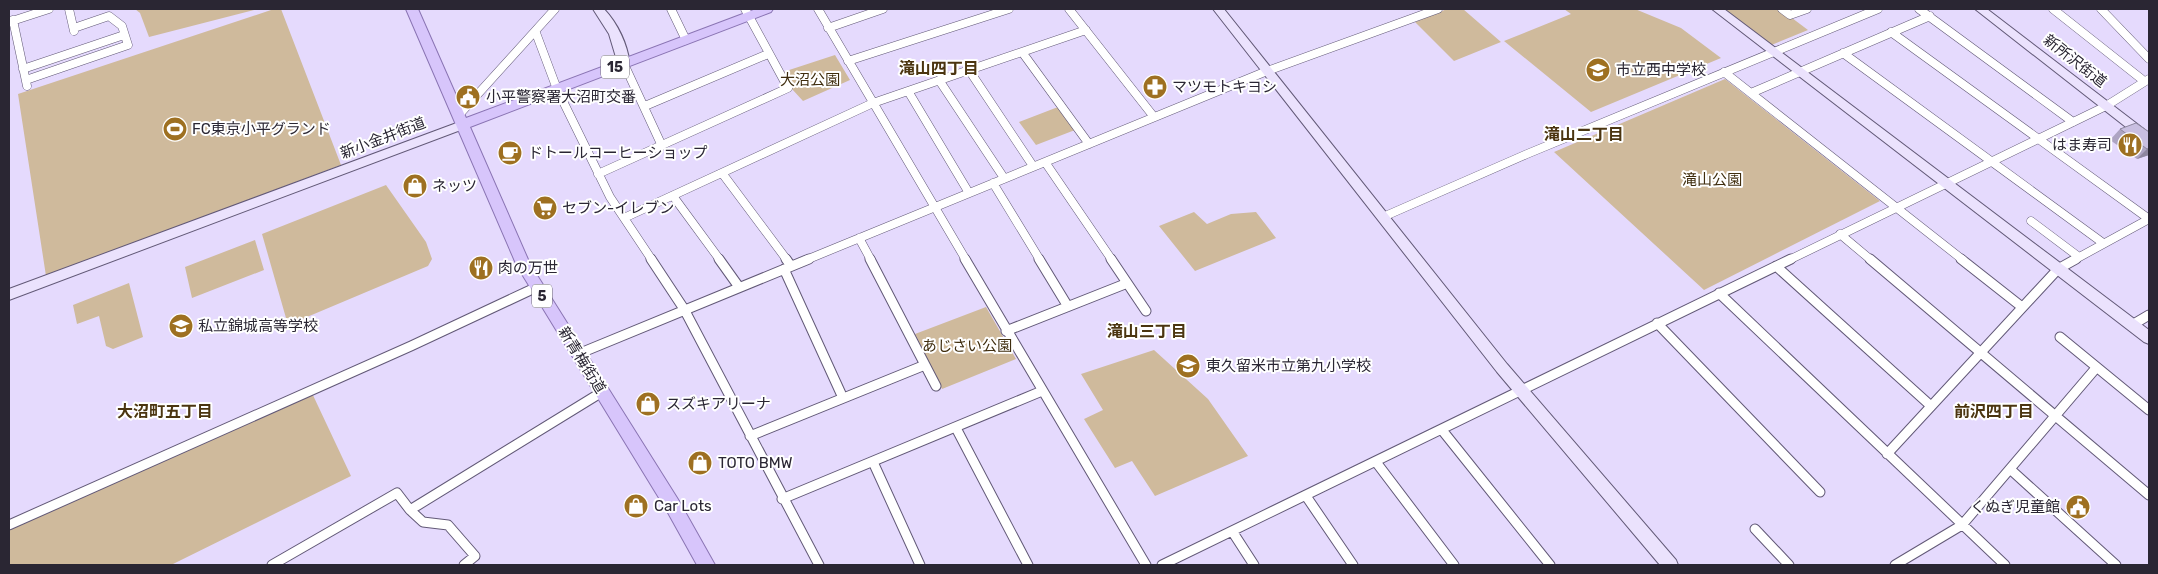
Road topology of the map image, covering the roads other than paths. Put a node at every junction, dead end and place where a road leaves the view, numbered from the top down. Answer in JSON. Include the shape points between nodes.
{"nodes":[{"id":1,"x":49,"y":9,"type":"edge"},
{"id":2,"x":69,"y":9,"type":"edge"},
{"id":3,"x":412,"y":9,"type":"edge"},
{"id":4,"x":555,"y":9,"type":"edge"},
{"id":5,"x":598,"y":9,"type":"edge"},
{"id":6,"x":671,"y":9,"type":"edge"},
{"id":7,"x":767,"y":9,"type":"edge"},
{"id":8,"x":818,"y":9,"type":"edge"},
{"id":9,"x":883,"y":9,"type":"edge"},
{"id":10,"x":1008,"y":9,"type":"edge"},
{"id":11,"x":1072,"y":9,"type":"edge"},
{"id":12,"x":1218,"y":9,"type":"edge"},
{"id":13,"x":1438,"y":9,"type":"edge"},
{"id":14,"x":1717,"y":9,"type":"edge"},
{"id":15,"x":1782,"y":9,"type":"edge"},
{"id":16,"x":1807,"y":9,"type":"edge"},
{"id":17,"x":1878,"y":9,"type":"edge"},
{"id":18,"x":1919,"y":9,"type":"edge"},
{"id":19,"x":1980,"y":9,"type":"edge"},
{"id":20,"x":2053,"y":9,"type":"edge"},
{"id":21,"x":2101,"y":9,"type":"edge"},
{"id":22,"x":992,"y":11,"type":"edge"},
{"id":23,"x":31,"y":12,"type":"edge"},
{"id":24,"x":747,"y":12,"type":"edge"},
{"id":25,"x":1930,"y":16,"type":"junction"},
{"id":26,"x":11,"y":21,"type":"edge"},
{"id":27,"x":828,"y":28,"type":"junction"},
{"id":28,"x":1086,"y":30,"type":"junction"},
{"id":29,"x":536,"y":32,"type":"junction"},
{"id":30,"x":1891,"y":32,"type":"junction"},
{"id":31,"x":124,"y":35,"type":"junction"},
{"id":32,"x":686,"y":40,"type":"junction"},
{"id":33,"x":1022,"y":52,"type":"junction"},
{"id":34,"x":1774,"y":52,"type":"junction"},
{"id":35,"x":1843,"y":53,"type":"junction"},
{"id":36,"x":768,"y":54,"type":"junction"},
{"id":37,"x":2149,"y":60,"type":"edge"},
{"id":38,"x":848,"y":61,"type":"junction"},
{"id":39,"x":624,"y":64,"type":"junction"},
{"id":40,"x":23,"y":70,"type":"junction"},
{"id":41,"x":969,"y":70,"type":"junction"},
{"id":42,"x":1267,"y":71,"type":"junction"},
{"id":43,"x":1724,"y":72,"type":"junction"},
{"id":44,"x":1800,"y":72,"type":"junction"},
{"id":45,"x":939,"y":80,"type":"junction"},
{"id":46,"x":2147,"y":80,"type":"edge"},
{"id":47,"x":557,"y":89,"type":"junction"},
{"id":48,"x":908,"y":91,"type":"junction"},
{"id":49,"x":1751,"y":93,"type":"junction"},
{"id":50,"x":873,"y":103,"type":"junction"},
{"id":51,"x":644,"y":106,"type":"junction"},
{"id":52,"x":2106,"y":106,"type":"junction"},
{"id":53,"x":1154,"y":117,"type":"junction"},
{"id":54,"x":460,"y":120,"type":"junction"},
{"id":55,"x":2073,"y":122,"type":"junction"},
{"id":56,"x":2038,"y":139,"type":"junction"},
{"id":57,"x":2149,"y":139,"type":"edge"},
{"id":58,"x":1088,"y":144,"type":"junction"},
{"id":59,"x":662,"y":146,"type":"junction"},
{"id":60,"x":1992,"y":161,"type":"junction"},
{"id":61,"x":1045,"y":162,"type":"junction"},
{"id":62,"x":1033,"y":166,"type":"junction"},
{"id":63,"x":722,"y":173,"type":"junction"},
{"id":64,"x":598,"y":174,"type":"junction"},
{"id":65,"x":1004,"y":178,"type":"junction"},
{"id":66,"x":993,"y":183,"type":"junction"},
{"id":67,"x":1945,"y":184,"type":"junction"},
{"id":68,"x":969,"y":193,"type":"junction"},
{"id":69,"x":673,"y":196,"type":"junction"},
{"id":70,"x":934,"y":207,"type":"junction"},
{"id":71,"x":1895,"y":208,"type":"junction"},
{"id":72,"x":1383,"y":217,"type":"junction"},
{"id":73,"x":624,"y":218,"type":"junction"},
{"id":74,"x":2149,"y":219,"type":"edge"},
{"id":75,"x":2031,"y":221,"type":"dead end"},
{"id":76,"x":1840,"y":234,"type":"junction"},
{"id":77,"x":859,"y":238,"type":"junction"},
{"id":78,"x":2103,"y":243,"type":"junction"},
{"id":79,"x":2079,"y":257,"type":"junction"},
{"id":80,"x":1776,"y":266,"type":"junction"},
{"id":81,"x":787,"y":267,"type":"junction"},
{"id":82,"x":2058,"y":269,"type":"junction"},
{"id":83,"x":1125,"y":284,"type":"junction"},
{"id":84,"x":537,"y":287,"type":"junction"},
{"id":85,"x":739,"y":287,"type":"junction"},
{"id":86,"x":1719,"y":293,"type":"junction"},
{"id":87,"x":9,"y":295,"type":"edge"},
{"id":88,"x":1067,"y":305,"type":"junction"},
{"id":89,"x":2022,"y":307,"type":"junction"},
{"id":90,"x":684,"y":309,"type":"junction"},
{"id":91,"x":1146,"y":311,"type":"dead end"},
{"id":92,"x":2149,"y":316,"type":"edge"},
{"id":93,"x":1657,"y":323,"type":"junction"},
{"id":94,"x":2132,"y":325,"type":"junction"},
{"id":95,"x":1006,"y":330,"type":"junction"},
{"id":96,"x":2060,"y":337,"type":"dead end"},
{"id":97,"x":2149,"y":338,"type":"edge"},
{"id":98,"x":1980,"y":352,"type":"junction"},
{"id":99,"x":578,"y":354,"type":"junction"},
{"id":100,"x":925,"y":364,"type":"junction"},
{"id":101,"x":2096,"y":368,"type":"junction"},
{"id":102,"x":936,"y":386,"type":"dead end"},
{"id":103,"x":1520,"y":390,"type":"junction"},
{"id":104,"x":1042,"y":391,"type":"junction"},
{"id":105,"x":602,"y":392,"type":"junction"},
{"id":106,"x":842,"y":398,"type":"junction"},
{"id":107,"x":1931,"y":406,"type":"junction"},
{"id":108,"x":2149,"y":410,"type":"edge"},
{"id":109,"x":2056,"y":416,"type":"junction"},
{"id":110,"x":956,"y":428,"type":"junction"},
{"id":111,"x":1442,"y":430,"type":"junction"},
{"id":112,"x":750,"y":436,"type":"junction"},
{"id":113,"x":1887,"y":454,"type":"junction"},
{"id":114,"x":873,"y":462,"type":"junction"},
{"id":115,"x":1376,"y":462,"type":"junction"},
{"id":116,"x":2010,"y":469,"type":"junction"},
{"id":117,"x":1820,"y":492,"type":"dead end"},
{"id":118,"x":2149,"y":495,"type":"edge"},
{"id":119,"x":1306,"y":496,"type":"junction"},
{"id":120,"x":782,"y":499,"type":"junction"},
{"id":121,"x":410,"y":510,"type":"junction"},
{"id":122,"x":9,"y":525,"type":"edge"},
{"id":123,"x":1962,"y":525,"type":"junction"},
{"id":124,"x":1755,"y":529,"type":"dead end"},
{"id":125,"x":1232,"y":531,"type":"junction"},
{"id":126,"x":272,"y":565,"type":"edge"},
{"id":127,"x":464,"y":565,"type":"edge"},
{"id":128,"x":706,"y":565,"type":"edge"},
{"id":129,"x":819,"y":565,"type":"edge"},
{"id":130,"x":920,"y":565,"type":"edge"},
{"id":131,"x":1028,"y":565,"type":"edge"},
{"id":132,"x":1146,"y":565,"type":"edge"},
{"id":133,"x":1162,"y":565,"type":"edge"},
{"id":134,"x":1254,"y":565,"type":"edge"},
{"id":135,"x":1353,"y":565,"type":"edge"},
{"id":136,"x":1454,"y":565,"type":"edge"},
{"id":137,"x":1550,"y":565,"type":"edge"},
{"id":138,"x":1670,"y":565,"type":"edge"},
{"id":139,"x":1789,"y":565,"type":"edge"},
{"id":140,"x":1895,"y":565,"type":"edge"},
{"id":141,"x":2005,"y":565,"type":"edge"},
{"id":142,"x":2116,"y":565,"type":"edge"}],
"edges":[{"from":1,"to":23,"type":"street"},
{"from":2,"to":31,"type":"street","via":[[74,29],[109,16],[122,26]]},
{"from":3,"to":54,"type":"main road","name":"新青梅街道","number":"5"},
{"from":4,"to":29,"type":"street"},
{"from":5,"to":39,"type":"street","via":[[607,18],[624,55]]},
{"from":6,"to":32,"type":"street"},
{"from":7,"to":24,"type":"main road","name":"新小金井街道","number":"15"},
{"from":8,"to":27,"type":"street"},
{"from":9,"to":27,"type":"street"},
{"from":10,"to":22,"type":"street"},
{"from":11,"to":28,"type":"street"},
{"from":12,"to":42,"type":"street"},
{"from":13,"to":42,"type":"street"},
{"from":14,"to":34,"type":"street"},
{"from":15,"to":16,"type":"street","via":[[1790,15]]},
{"from":17,"to":34,"type":"street"},
{"from":18,"to":25,"type":"street"},
{"from":19,"to":52,"type":"street","name":"新所沢街道"},
{"from":20,"to":46,"type":"street"},
{"from":21,"to":37,"type":"street"},
{"from":22,"to":38,"type":"street"},
{"from":23,"to":26,"type":"street"},
{"from":24,"to":32,"type":"main road","name":"新小金井街道","number":"15"},
{"from":24,"to":36,"type":"street"},
{"from":25,"to":30,"type":"street"},
{"from":25,"to":55,"type":"street"},
{"from":26,"to":40,"type":"street"},
{"from":27,"to":38,"type":"street"},
{"from":28,"to":33,"type":"street"},
{"from":28,"to":53,"type":"street"},
{"from":29,"to":47,"type":"street"},
{"from":29,"to":54,"type":"street"},
{"from":30,"to":35,"type":"street"},
{"from":30,"to":56,"type":"street"},
{"from":31,"to":40,"type":"street"},
{"from":31,"to":40,"type":"street","via":[[128,46],[26,83]]},
{"from":32,"to":39,"type":"main road","name":"新小金井街道","number":"15"},
{"from":33,"to":41,"type":"street"},
{"from":33,"to":58,"type":"street"},
{"from":34,"to":43,"type":"street"},
{"from":34,"to":44,"type":"street"},
{"from":35,"to":44,"type":"street"},
{"from":35,"to":60,"type":"street"},
{"from":36,"to":51,"type":"street"},
{"from":36,"to":59,"type":"street","via":[[788,88]]},
{"from":38,"to":50,"type":"street"},
{"from":39,"to":47,"type":"main road","name":"新小金井街道","number":"15"},
{"from":39,"to":51,"type":"street"},
{"from":41,"to":45,"type":"street"},
{"from":41,"to":62,"type":"street"},
{"from":42,"to":53,"type":"street"},
{"from":42,"to":72,"type":"street"},
{"from":43,"to":49,"type":"street"},
{"from":43,"to":72,"type":"street"},
{"from":44,"to":49,"type":"street"},
{"from":44,"to":67,"type":"street"},
{"from":45,"to":48,"type":"street"},
{"from":45,"to":65,"type":"street"},
{"from":46,"to":52,"type":"street"},
{"from":47,"to":54,"type":"main road","name":"新小金井街道","number":"15"},
{"from":47,"to":64,"type":"street"},
{"from":48,"to":50,"type":"street"},
{"from":48,"to":68,"type":"street"},
{"from":49,"to":71,"type":"street"},
{"from":50,"to":63,"type":"street"},
{"from":50,"to":70,"type":"street"},
{"from":51,"to":59,"type":"street"},
{"from":52,"to":55,"type":"street"},
{"from":52,"to":57,"type":"street","name":"新所沢街道"},
{"from":53,"to":58,"type":"street"},
{"from":54,"to":84,"type":"main road","name":"新青梅街道","number":"5","via":[[512,242]]},
{"from":54,"to":87,"type":"street","name":"新小金井街道"},
{"from":55,"to":56,"type":"street"},
{"from":56,"to":60,"type":"street"},
{"from":56,"to":74,"type":"street"},
{"from":58,"to":61,"type":"street"},
{"from":59,"to":64,"type":"street"},
{"from":60,"to":67,"type":"street"},
{"from":60,"to":78,"type":"street"},
{"from":61,"to":62,"type":"street"},
{"from":61,"to":83,"type":"street"},
{"from":62,"to":65,"type":"street"},
{"from":63,"to":69,"type":"street"},
{"from":63,"to":81,"type":"street"},
{"from":64,"to":73,"type":"street"},
{"from":65,"to":66,"type":"street"},
{"from":66,"to":68,"type":"street"},
{"from":66,"to":88,"type":"street"},
{"from":67,"to":71,"type":"street"},
{"from":67,"to":82,"type":"street"},
{"from":68,"to":70,"type":"street"},
{"from":69,"to":73,"type":"street"},
{"from":69,"to":85,"type":"street"},
{"from":70,"to":77,"type":"street"},
{"from":70,"to":95,"type":"street"},
{"from":71,"to":76,"type":"street"},
{"from":71,"to":89,"type":"street"},
{"from":72,"to":103,"type":"street"},
{"from":73,"to":90,"type":"street"},
{"from":74,"to":78,"type":"street"},
{"from":75,"to":79,"type":"street"},
{"from":76,"to":80,"type":"street"},
{"from":76,"to":98,"type":"street"},
{"from":77,"to":81,"type":"street"},
{"from":77,"to":100,"type":"street"},
{"from":78,"to":79,"type":"street"},
{"from":79,"to":82,"type":"street"},
{"from":80,"to":86,"type":"street"},
{"from":80,"to":107,"type":"street"},
{"from":81,"to":85,"type":"street"},
{"from":81,"to":106,"type":"street"},
{"from":82,"to":89,"type":"street"},
{"from":82,"to":94,"type":"street"},
{"from":83,"to":88,"type":"street"},
{"from":83,"to":91,"type":"street"},
{"from":84,"to":99,"type":"main road","name":"新青梅街道","number":"5"},
{"from":84,"to":122,"type":"street"},
{"from":85,"to":90,"type":"street"},
{"from":86,"to":93,"type":"street"},
{"from":86,"to":113,"type":"street"},
{"from":88,"to":95,"type":"street"},
{"from":89,"to":98,"type":"street"},
{"from":90,"to":99,"type":"street"},
{"from":90,"to":112,"type":"street"},
{"from":92,"to":94,"type":"street"},
{"from":93,"to":103,"type":"street"},
{"from":93,"to":117,"type":"street"},
{"from":94,"to":97,"type":"street"},
{"from":95,"to":104,"type":"street"},
{"from":96,"to":101,"type":"street"},
{"from":98,"to":107,"type":"street"},
{"from":98,"to":109,"type":"street"},
{"from":99,"to":105,"type":"main road","name":"新青梅街道","number":"5"},
{"from":100,"to":102,"type":"street"},
{"from":100,"to":106,"type":"street"},
{"from":101,"to":108,"type":"street"},
{"from":101,"to":109,"type":"street"},
{"from":103,"to":111,"type":"street"},
{"from":103,"to":138,"type":"street"},
{"from":104,"to":110,"type":"street"},
{"from":104,"to":132,"type":"street"},
{"from":105,"to":121,"type":"street"},
{"from":105,"to":128,"type":"main road","name":"新青梅街道","number":"5"},
{"from":106,"to":112,"type":"street"},
{"from":107,"to":113,"type":"street"},
{"from":109,"to":116,"type":"street"},
{"from":109,"to":118,"type":"street"},
{"from":110,"to":114,"type":"street"},
{"from":110,"to":131,"type":"street"},
{"from":111,"to":115,"type":"street"},
{"from":111,"to":137,"type":"street"},
{"from":112,"to":120,"type":"street"},
{"from":113,"to":123,"type":"street"},
{"from":114,"to":120,"type":"street"},
{"from":114,"to":130,"type":"street"},
{"from":115,"to":119,"type":"street"},
{"from":115,"to":136,"type":"street"},
{"from":116,"to":123,"type":"street"},
{"from":116,"to":142,"type":"street"},
{"from":119,"to":125,"type":"street"},
{"from":119,"to":135,"type":"street"},
{"from":120,"to":129,"type":"street"},
{"from":121,"to":126,"type":"street","via":[[397,493]]},
{"from":121,"to":127,"type":"street","via":[[424,522],[448,525],[475,556]]},
{"from":123,"to":140,"type":"street"},
{"from":123,"to":141,"type":"street"},
{"from":124,"to":139,"type":"street"},
{"from":125,"to":133,"type":"street"},
{"from":125,"to":134,"type":"street"}]}
